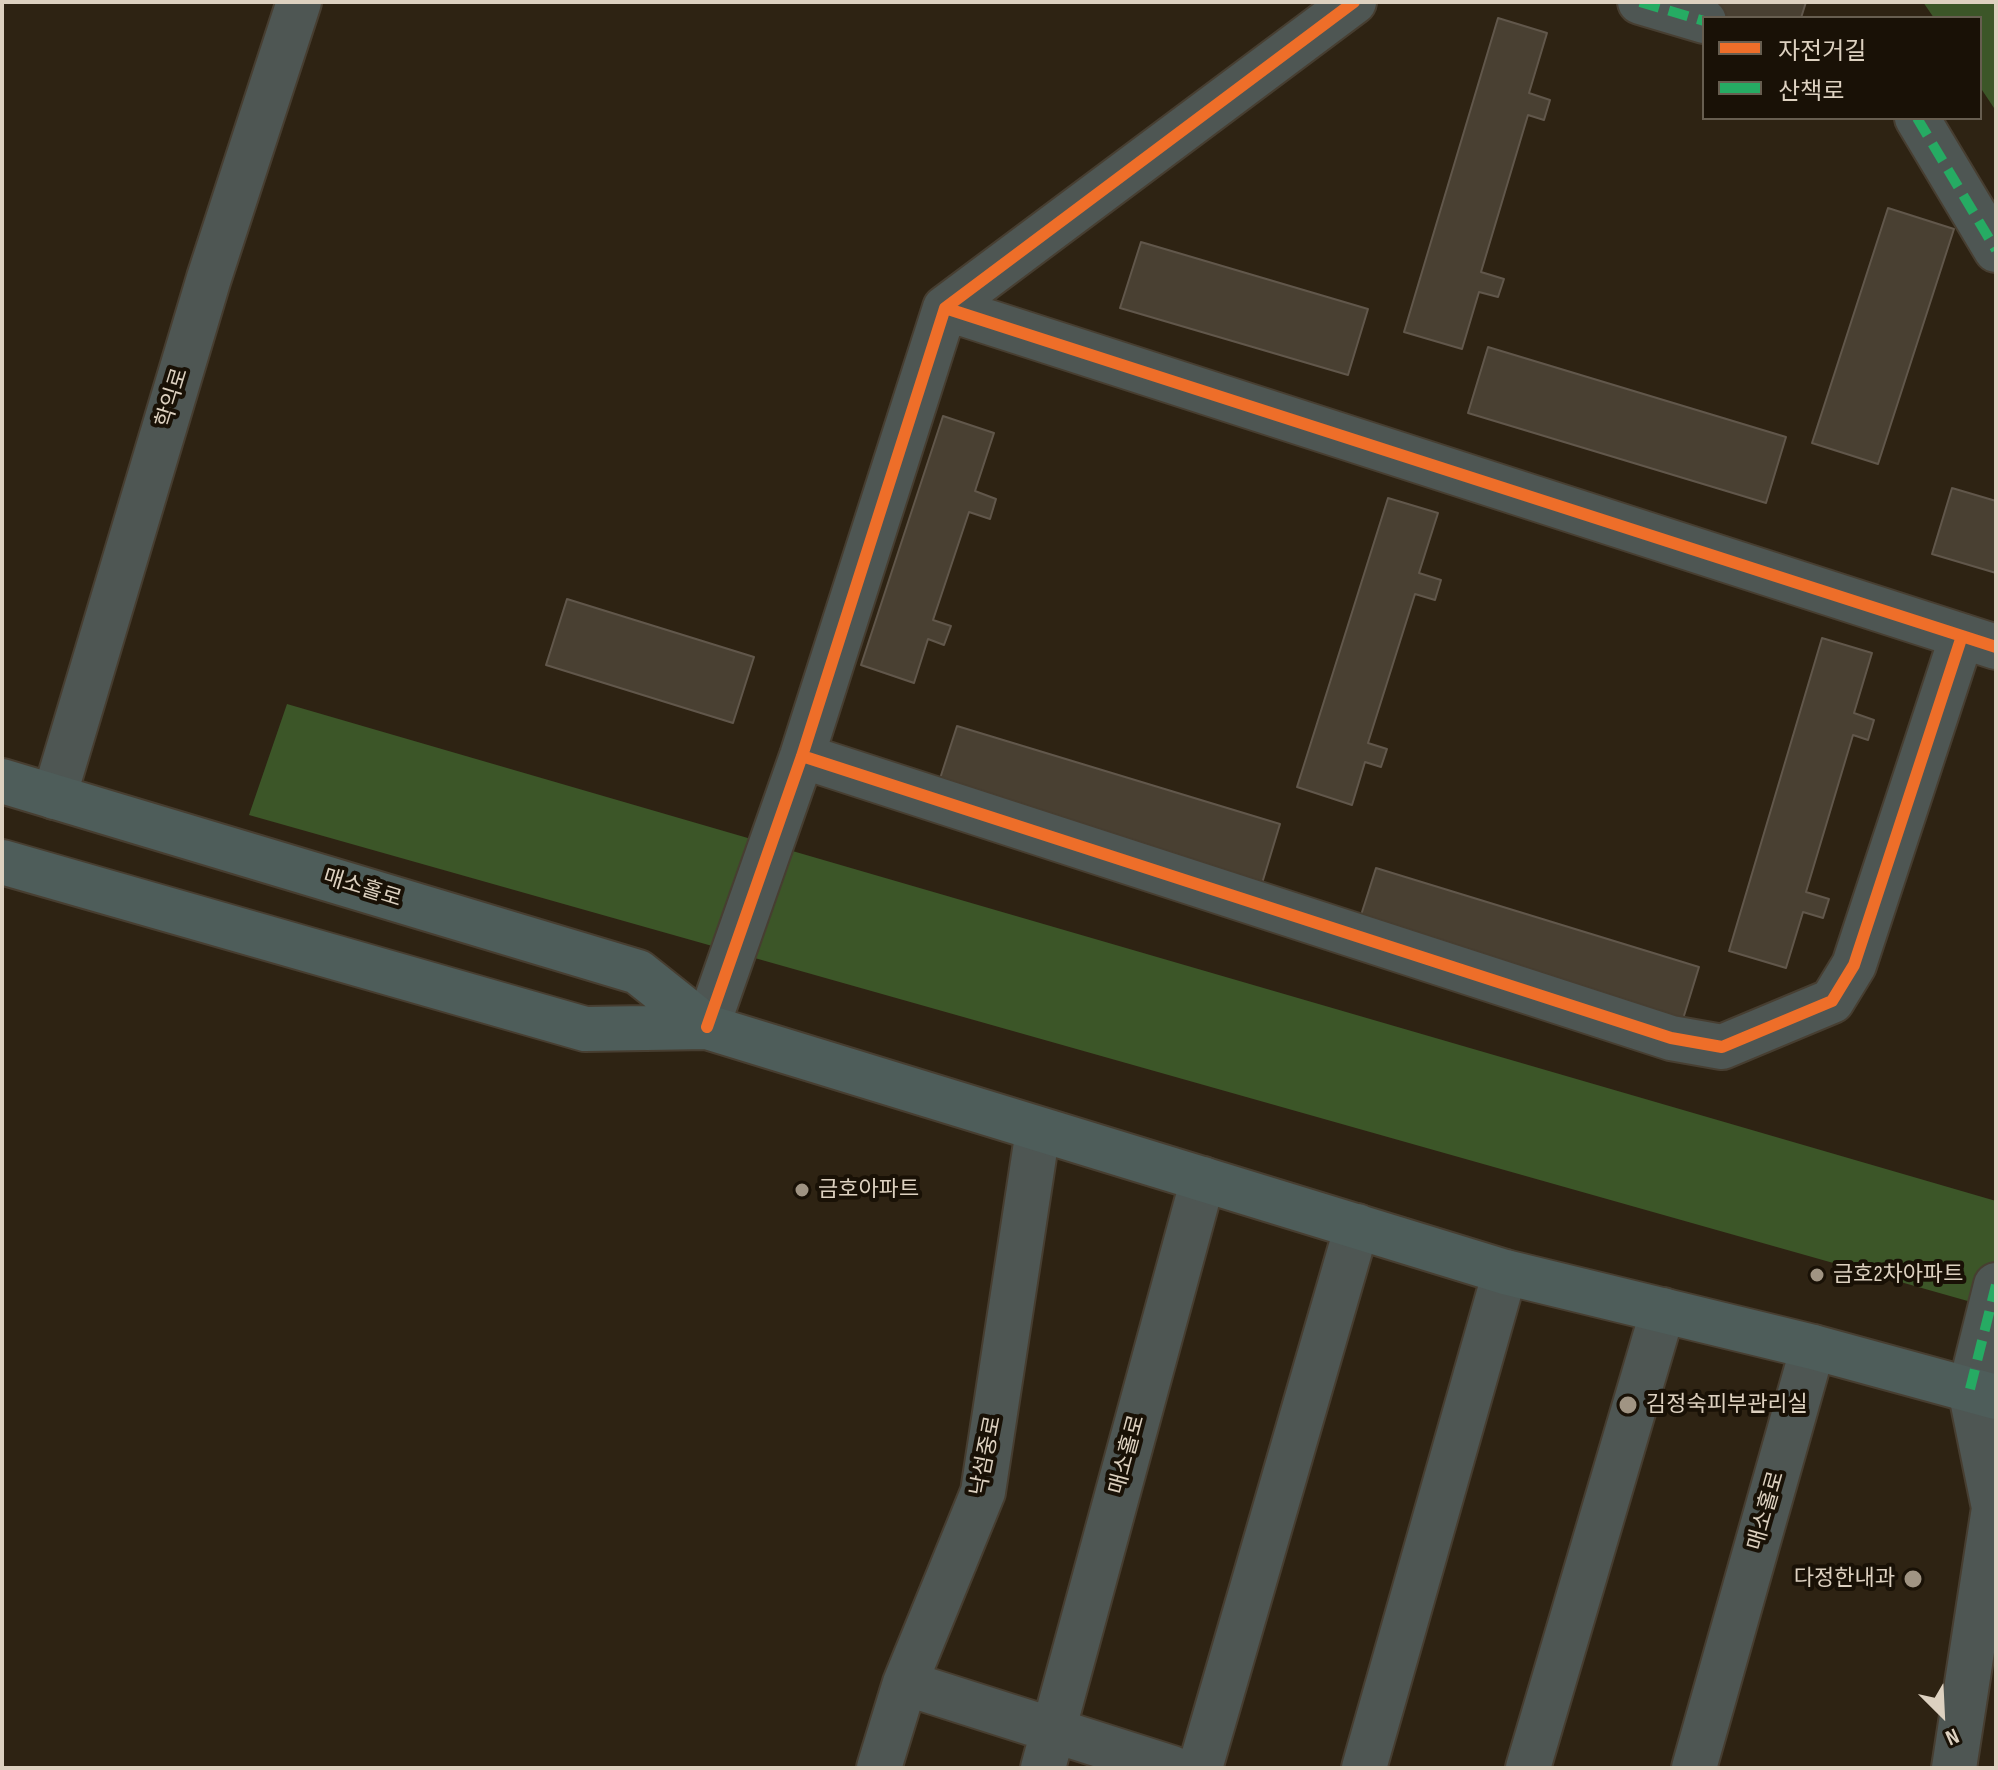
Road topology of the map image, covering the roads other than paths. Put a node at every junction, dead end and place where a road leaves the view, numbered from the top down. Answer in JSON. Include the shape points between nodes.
{"nodes":[{"id":1,"x":299,"y":2,"type":"edge"},
{"id":2,"x":1354,"y":2,"type":"edge"},
{"id":3,"x":1640,"y":2,"type":"edge"},
{"id":4,"x":1702,"y":20,"type":"edge"},
{"id":5,"x":1918,"y":120,"type":"edge"},
{"id":6,"x":1996,"y":250,"type":"edge"},
{"id":7,"x":945,"y":308,"type":"junction"},
{"id":8,"x":1979,"y":641,"type":"edge"},
{"id":9,"x":802,"y":756,"type":"junction"},
{"id":10,"x":2,"y":781,"type":"edge"},
{"id":11,"x":54,"y":797,"type":"junction"},
{"id":12,"x":2,"y":862,"type":"edge"},
{"id":13,"x":707,"y":1027,"type":"junction"},
{"id":14,"x":1038,"y":1130,"type":"junction"},
{"id":15,"x":1203,"y":1179,"type":"junction"},
{"id":16,"x":1357,"y":1226,"type":"junction"},
{"id":17,"x":1505,"y":1272,"type":"junction"},
{"id":18,"x":1996,"y":1285,"type":"edge"},
{"id":19,"x":1663,"y":1310,"type":"junction"},
{"id":20,"x":1813,"y":1347,"type":"junction"},
{"id":21,"x":1983,"y":1393,"type":"edge"},
{"id":22,"x":905,"y":1683,"type":"junction"},
{"id":23,"x":1049,"y":1749,"type":"edge"},
{"id":24,"x":879,"y":1768,"type":"edge"},
{"id":25,"x":1172,"y":1768,"type":"edge"},
{"id":26,"x":1200,"y":1768,"type":"edge"},
{"id":27,"x":1364,"y":1768,"type":"edge"},
{"id":28,"x":1528,"y":1768,"type":"edge"},
{"id":29,"x":1694,"y":1768,"type":"edge"},
{"id":30,"x":1954,"y":1768,"type":"edge"}],
"edges":[{"from":1,"to":11,"type":"street","name":"학익로","via":[[209,278]]},
{"from":2,"to":7,"type":"street"},
{"from":3,"to":4,"type":"street"},
{"from":5,"to":6,"type":"street"},
{"from":7,"to":8,"type":"street"},
{"from":7,"to":9,"type":"street"},
{"from":8,"to":9,"type":"street","via":[[1854,965],[1832,1001],[1722,1047],[1671,1038]]},
{"from":9,"to":13,"type":"street"},
{"from":10,"to":11,"type":"main road","name":"매소홀로"},
{"from":11,"to":13,"type":"main road","name":"매소홀로","via":[[638,972]]},
{"from":12,"to":13,"type":"main road","name":"매소홀로","via":[[585,1029]]},
{"from":13,"to":14,"type":"main road","name":"매소홀로"},
{"from":14,"to":15,"type":"main road","name":"매소홀로"},
{"from":14,"to":22,"type":"street","name":"낙섬중로","via":[[983,1492]]},
{"from":15,"to":16,"type":"main road","name":"매소홀로"},
{"from":15,"to":23,"type":"street","name":"매소홀로"},
{"from":16,"to":17,"type":"main road","name":"매소홀로"},
{"from":16,"to":26,"type":"street"},
{"from":17,"to":19,"type":"main road","name":"매소홀로"},
{"from":17,"to":27,"type":"street"},
{"from":18,"to":21,"type":"street"},
{"from":19,"to":20,"type":"main road","name":"매소홀로"},
{"from":19,"to":28,"type":"street"},
{"from":20,"to":21,"type":"main road","name":"매소홀로"},
{"from":20,"to":29,"type":"street","name":"매소홀로"},
{"from":21,"to":30,"type":"street","via":[[1994,1508]]},
{"from":22,"to":23,"type":"street"},
{"from":22,"to":24,"type":"street","name":"낙섬중로"},
{"from":23,"to":25,"type":"street"}]}
